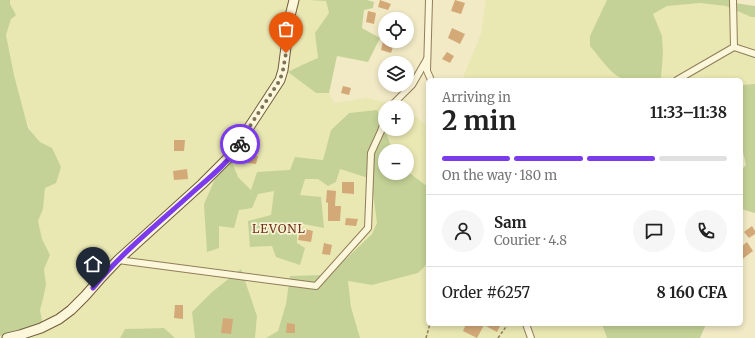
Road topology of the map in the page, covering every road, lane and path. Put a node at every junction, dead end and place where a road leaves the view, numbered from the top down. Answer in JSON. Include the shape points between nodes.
{"nodes":[{"id":1,"x":294,"y":0,"type":"edge"},
{"id":2,"x":429,"y":0,"type":"edge"},
{"id":3,"x":733,"y":0,"type":"edge"},
{"id":4,"x":734,"y":47,"type":"junction"},
{"id":5,"x":755,"y":54,"type":"edge"},
{"id":6,"x":428,"y":58,"type":"junction"},
{"id":7,"x":430,"y":78,"type":"edge"},
{"id":8,"x":680,"y":78,"type":"edge"},
{"id":9,"x":397,"y":100,"type":"edge"},
{"id":10,"x":378,"y":136,"type":"edge"},
{"id":11,"x":118,"y":260,"type":"junction"},
{"id":12,"x":429,"y":326,"type":"edge"},
{"id":13,"x":507,"y":326,"type":"edge"},
{"id":14,"x":527,"y":326,"type":"edge"},
{"id":15,"x":7,"y":338,"type":"edge"},
{"id":16,"x":426,"y":338,"type":"edge"},
{"id":17,"x":498,"y":338,"type":"edge"},
{"id":18,"x":531,"y":338,"type":"edge"}],
"edges":[{"from":1,"to":11,"type":"street","via":[[280,80],[237,149]]},
{"from":2,"to":6,"type":"street"},
{"from":3,"to":4,"type":"street"},
{"from":4,"to":5,"type":"street"},
{"from":4,"to":8,"type":"street"},
{"from":6,"to":7,"type":"street","via":[[427,71]]},
{"from":6,"to":9,"type":"street","via":[[412,85]]},
{"from":10,"to":11,"type":"street","via":[[370,153],[368,228],[316,286]]},
{"from":11,"to":15,"type":"street","via":[[71,310],[59,319],[41,328]]},
{"from":12,"to":16,"type":"path"},
{"from":13,"to":17,"type":"path"},
{"from":14,"to":18,"type":"street"}]}
